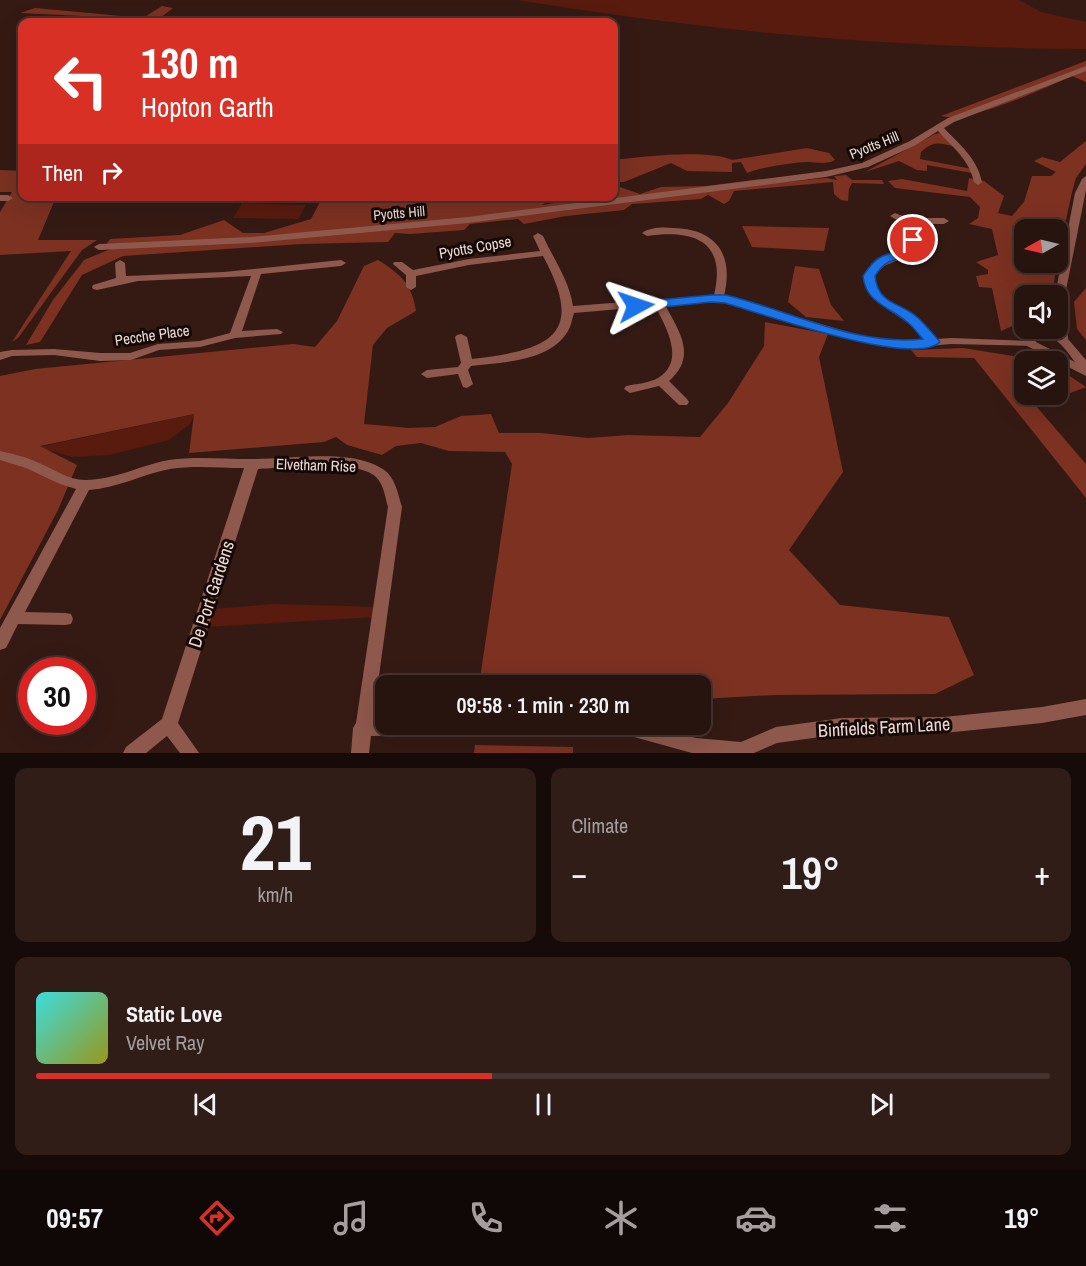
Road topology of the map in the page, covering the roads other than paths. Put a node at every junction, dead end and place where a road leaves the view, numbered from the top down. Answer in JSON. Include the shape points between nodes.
{"nodes":[{"id":1,"x":1086,"y":68,"type":"edge"},
{"id":2,"x":939,"y":127,"type":"junction"},
{"id":3,"x":1086,"y":179,"type":"edge"},
{"id":4,"x":978,"y":182,"type":"dead end"},
{"id":5,"x":616,"y":201,"type":"edge"},
{"id":6,"x":618,"y":201,"type":"edge"},
{"id":7,"x":895,"y":216,"type":"dead end"},
{"id":8,"x":665,"y":217,"type":"dead end"},
{"id":9,"x":906,"y":221,"type":"junction"},
{"id":10,"x":944,"y":221,"type":"dead end"},
{"id":11,"x":671,"y":229,"type":"junction"},
{"id":12,"x":646,"y":233,"type":"dead end"},
{"id":13,"x":538,"y":236,"type":"dead end"},
{"id":14,"x":99,"y":247,"type":"dead end"},
{"id":15,"x":545,"y":253,"type":"junction"},
{"id":16,"x":120,"y":263,"type":"dead end"},
{"id":17,"x":341,"y":263,"type":"dead end"},
{"id":18,"x":398,"y":264,"type":"dead end"},
{"id":19,"x":257,"y":272,"type":"junction"},
{"id":20,"x":411,"y":274,"type":"junction"},
{"id":21,"x":122,"y":280,"type":"junction"},
{"id":22,"x":1062,"y":285,"type":"edge"},
{"id":23,"x":97,"y":287,"type":"dead end"},
{"id":24,"x":411,"y":287,"type":"dead end"},
{"id":25,"x":718,"y":298,"type":"junction"},
{"id":26,"x":659,"y":304,"type":"junction"},
{"id":27,"x":568,"y":310,"type":"junction"},
{"id":28,"x":277,"y":332,"type":"dead end"},
{"id":29,"x":235,"y":336,"type":"junction"},
{"id":30,"x":460,"y":337,"type":"dead end"},
{"id":31,"x":1022,"y":339,"type":"edge"},
{"id":32,"x":1035,"y":339,"type":"edge"},
{"id":33,"x":1058,"y":339,"type":"edge"},
{"id":34,"x":1065,"y":339,"type":"edge"},
{"id":35,"x":933,"y":342,"type":"junction"},
{"id":36,"x":1066,"y":343,"type":"junction"},
{"id":37,"x":1047,"y":351,"type":"edge"},
{"id":38,"x":1062,"y":351,"type":"edge"},
{"id":39,"x":0,"y":356,"type":"edge"},
{"id":40,"x":1068,"y":363,"type":"edge"},
{"id":41,"x":465,"y":367,"type":"junction"},
{"id":42,"x":1086,"y":368,"type":"edge"},
{"id":43,"x":1086,"y":372,"type":"edge"},
{"id":44,"x":427,"y":374,"type":"dead end"},
{"id":45,"x":661,"y":381,"type":"junction"},
{"id":46,"x":467,"y":384,"type":"dead end"},
{"id":47,"x":630,"y":388,"type":"dead end"},
{"id":48,"x":683,"y":402,"type":"dead end"},
{"id":49,"x":0,"y":455,"type":"edge"},
{"id":50,"x":252,"y":465,"type":"junction"},
{"id":51,"x":85,"y":486,"type":"junction"},
{"id":52,"x":14,"y":618,"type":"junction"},
{"id":53,"x":65,"y":619,"type":"dead end"},
{"id":54,"x":0,"y":643,"type":"edge"},
{"id":55,"x":1086,"y":707,"type":"edge"},
{"id":56,"x":169,"y":724,"type":"junction"},
{"id":57,"x":362,"y":728,"type":"junction"},
{"id":58,"x":375,"y":728,"type":"edge"},
{"id":59,"x":656,"y":735,"type":"edge"},
{"id":60,"x":132,"y":753,"type":"edge"},
{"id":61,"x":190,"y":753,"type":"edge"},
{"id":62,"x":360,"y":753,"type":"edge"}],
"edges":[{"from":1,"to":2,"type":"street","name":"Pyotts Hill"},
{"from":2,"to":4,"type":"street","via":[[968,156]]},
{"from":2,"to":6,"type":"street","name":"Pyotts Hill","via":[[913,143],[850,170]]},
{"from":3,"to":22,"type":"street"},
{"from":5,"to":14,"type":"street","name":"Pyotts Hill","via":[[468,220],[250,240]]},
{"from":7,"to":9,"type":"street"},
{"from":8,"to":11,"type":"street"},
{"from":9,"to":10,"type":"street"},
{"from":9,"to":35,"type":"street","via":[[912,247],[906,253],[883,260],[869,276],[870,285],[879,301],[912,319]]},
{"from":11,"to":12,"type":"street"},
{"from":11,"to":25,"type":"street","via":[[699,235],[715,246],[722,274]]},
{"from":13,"to":15,"type":"street"},
{"from":15,"to":20,"type":"street","name":"Pyotts Copse"},
{"from":15,"to":27,"type":"street","via":[[560,279]]},
{"from":16,"to":21,"type":"street"},
{"from":17,"to":19,"type":"street"},
{"from":18,"to":20,"type":"street"},
{"from":19,"to":21,"type":"street"},
{"from":19,"to":29,"type":"street"},
{"from":20,"to":24,"type":"street"},
{"from":21,"to":23,"type":"street"},
{"from":25,"to":26,"type":"street"},
{"from":25,"to":35,"type":"street","via":[[853,338],[905,345]]},
{"from":26,"to":27,"type":"street"},
{"from":26,"to":45,"type":"street","via":[[680,347],[670,375]]},
{"from":27,"to":41,"type":"street","via":[[556,341],[547,348]]},
{"from":28,"to":29,"type":"street","name":"Pecche Place"},
{"from":29,"to":39,"type":"street","name":"Pecche Place","via":[[158,347],[131,356],[54,352]]},
{"from":30,"to":41,"type":"street"},
{"from":31,"to":35,"type":"street","via":[[1006,344]]},
{"from":32,"to":37,"type":"street"},
{"from":33,"to":36,"type":"street"},
{"from":34,"to":36,"type":"street"},
{"from":36,"to":38,"type":"street"},
{"from":36,"to":42,"type":"street"},
{"from":40,"to":43,"type":"street"},
{"from":41,"to":44,"type":"street"},
{"from":41,"to":46,"type":"street"},
{"from":45,"to":47,"type":"street"},
{"from":45,"to":48,"type":"street"},
{"from":49,"to":51,"type":"street","name":"Elvetham Rise","via":[[35,466],[62,481]]},
{"from":50,"to":51,"type":"street","name":"Elvetham Rise","via":[[191,461]]},
{"from":50,"to":56,"type":"street","name":"De Port Gardens"},
{"from":50,"to":57,"type":"street","name":"Elvetham Rise","via":[[357,465],[377,471],[389,484],[395,507]]},
{"from":51,"to":52,"type":"street"},
{"from":52,"to":53,"type":"street"},
{"from":52,"to":54,"type":"street"},
{"from":55,"to":59,"type":"street","name":"Binfields Farm Lane","via":[[944,725],[842,726],[776,735],[742,750],[696,746]]},
{"from":56,"to":60,"type":"street"},
{"from":56,"to":61,"type":"street"},
{"from":57,"to":58,"type":"street"},
{"from":57,"to":62,"type":"street","name":"Elvetham Rise"}]}
